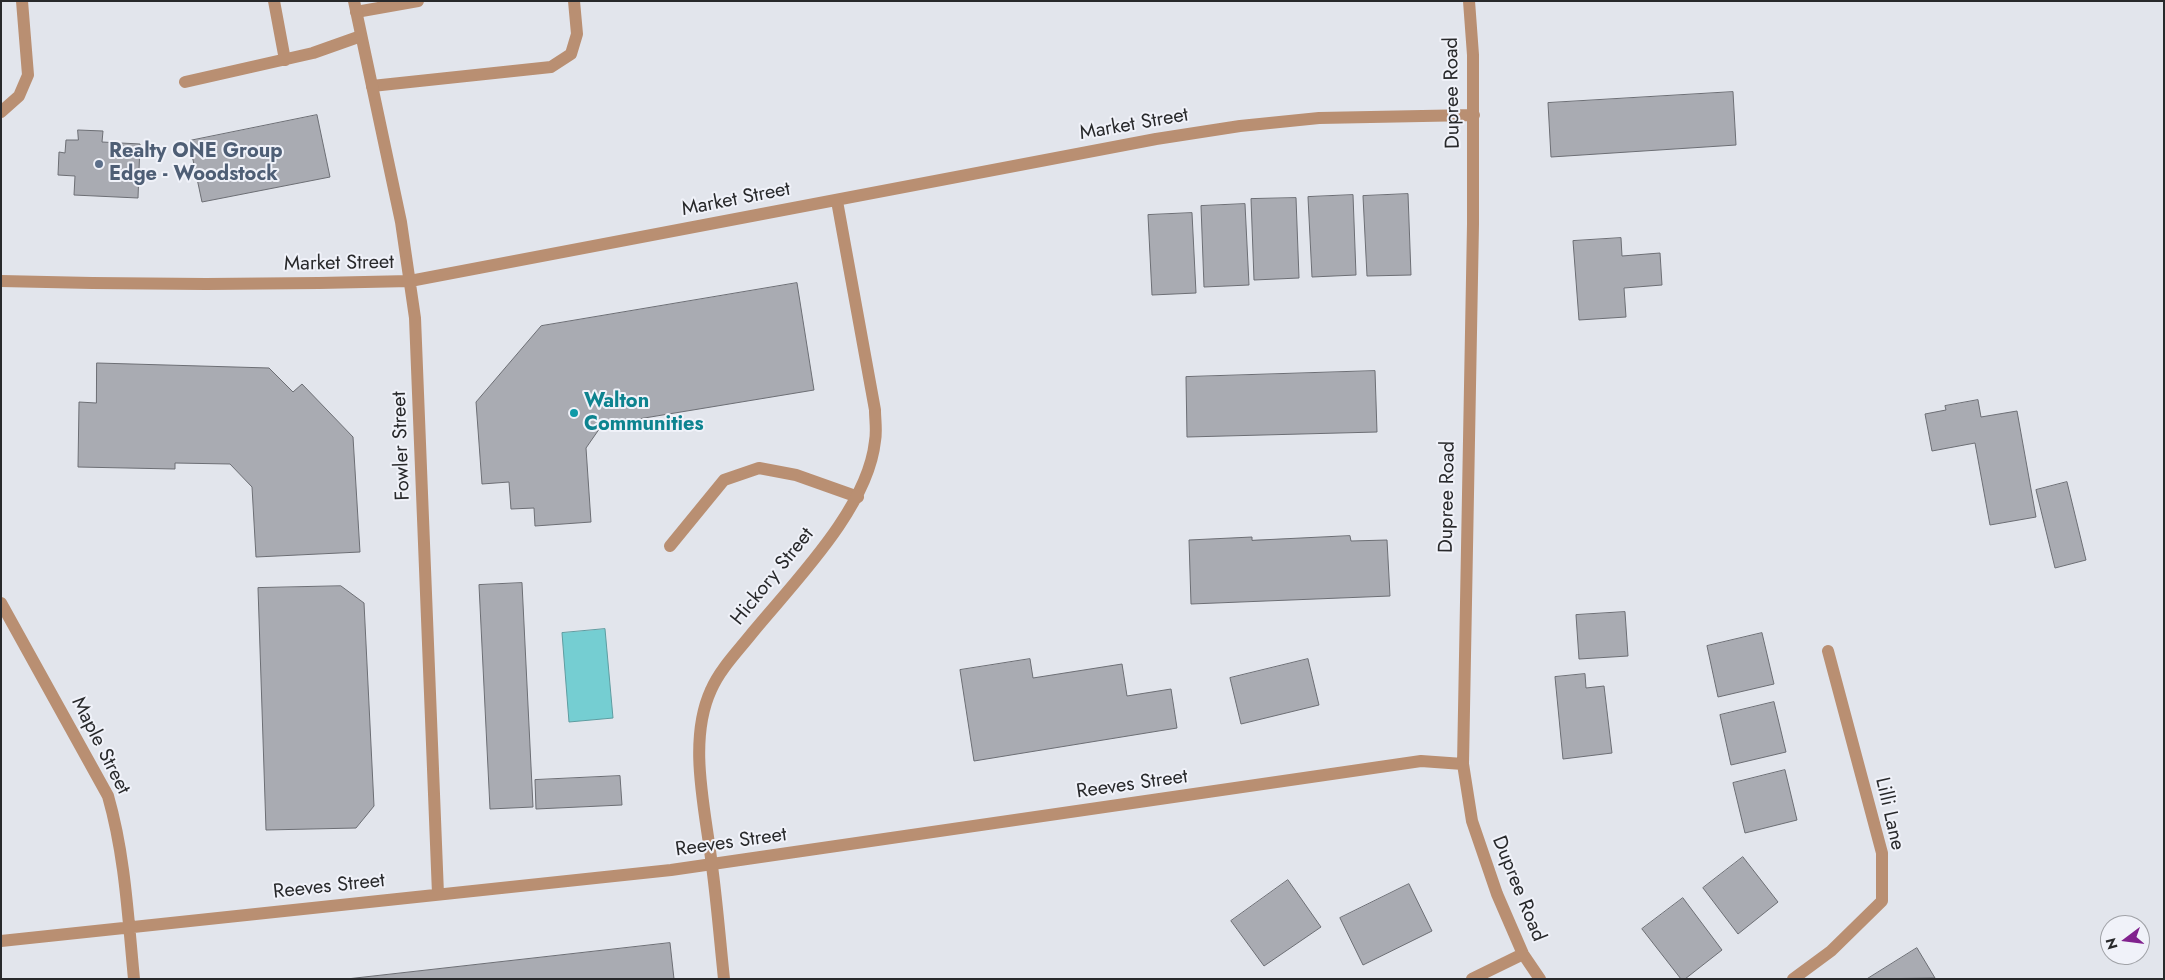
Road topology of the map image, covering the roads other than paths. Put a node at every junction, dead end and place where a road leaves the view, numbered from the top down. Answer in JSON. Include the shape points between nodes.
{"nodes":[{"id":1,"x":22,"y":1,"type":"edge"},
{"id":2,"x":274,"y":1,"type":"edge"},
{"id":3,"x":418,"y":1,"type":"edge"},
{"id":4,"x":574,"y":1,"type":"edge"},
{"id":5,"x":1469,"y":1,"type":"edge"},
{"id":6,"x":355,"y":6,"type":"edge"},
{"id":7,"x":361,"y":36,"type":"junction"},
{"id":8,"x":286,"y":60,"type":"junction"},
{"id":9,"x":185,"y":82,"type":"dead end"},
{"id":10,"x":372,"y":86,"type":"junction"},
{"id":11,"x":1,"y":112,"type":"edge"},
{"id":12,"x":1474,"y":115,"type":"junction"},
{"id":13,"x":837,"y":201,"type":"junction"},
{"id":14,"x":410,"y":280,"type":"junction"},
{"id":15,"x":1,"y":281,"type":"edge"},
{"id":16,"x":858,"y":497,"type":"junction"},
{"id":17,"x":670,"y":546,"type":"dead end"},
{"id":18,"x":1,"y":603,"type":"edge"},
{"id":19,"x":1828,"y":651,"type":"dead end"},
{"id":20,"x":1463,"y":764,"type":"junction"},
{"id":21,"x":712,"y":865,"type":"junction"},
{"id":22,"x":438,"y":894,"type":"junction"},
{"id":23,"x":129,"y":928,"type":"junction"},
{"id":24,"x":1,"y":941,"type":"edge"},
{"id":25,"x":1523,"y":954,"type":"junction"},
{"id":26,"x":134,"y":979,"type":"edge"},
{"id":27,"x":724,"y":979,"type":"edge"},
{"id":28,"x":1472,"y":979,"type":"edge"},
{"id":29,"x":1540,"y":979,"type":"edge"},
{"id":30,"x":1792,"y":979,"type":"edge"}],
"edges":[{"from":1,"to":11,"type":"street","via":[[28,75],[19,96]]},
{"from":2,"to":8,"type":"street"},
{"from":3,"to":6,"type":"street"},
{"from":4,"to":10,"type":"street","via":[[578,34],[571,54],[551,67]]},
{"from":5,"to":12,"type":"street","name":"Dupree Road"},
{"from":6,"to":7,"type":"street","name":"Fowler Street"},
{"from":7,"to":8,"type":"street"},
{"from":7,"to":10,"type":"street","name":"Fowler Street"},
{"from":8,"to":9,"type":"street"},
{"from":10,"to":14,"type":"street","name":"Fowler Street"},
{"from":12,"to":13,"type":"street","name":"Market Street","via":[[1319,118],[1240,126]]},
{"from":12,"to":20,"type":"street","name":"Dupree Road"},
{"from":13,"to":14,"type":"street","name":"Market Street"},
{"from":13,"to":16,"type":"street","name":"Hickory Street","via":[[875,410],[875,441]]},
{"from":14,"to":15,"type":"street","name":"Market Street","via":[[153,285]]},
{"from":14,"to":22,"type":"street","name":"Fowler Street","via":[[418,376]]},
{"from":16,"to":17,"type":"street","via":[[796,475],[759,468],[724,480]]},
{"from":16,"to":21,"type":"street","name":"Hickory Street","via":[[838,527],[727,664],[710,691],[700,723],[700,759]]},
{"from":18,"to":23,"type":"street","name":"Maple Street","via":[[108,796],[117,827]]},
{"from":19,"to":30,"type":"street","name":"Lilli Lane","via":[[1882,853],[1882,901],[1831,950]]},
{"from":20,"to":21,"type":"street","name":"Reeves Street","via":[[1421,762]]},
{"from":20,"to":25,"type":"street","name":"Dupree Road","via":[[1472,821],[1497,894]]},
{"from":21,"to":22,"type":"street","name":"Reeves Street"},
{"from":21,"to":27,"type":"street","name":"Hickory Street"},
{"from":22,"to":23,"type":"street","name":"Reeves Street"},
{"from":23,"to":24,"type":"street","name":"Reeves Street"},
{"from":23,"to":26,"type":"street","name":"Maple Street"},
{"from":25,"to":28,"type":"street"},
{"from":25,"to":29,"type":"street","name":"Dupree Road"}]}
